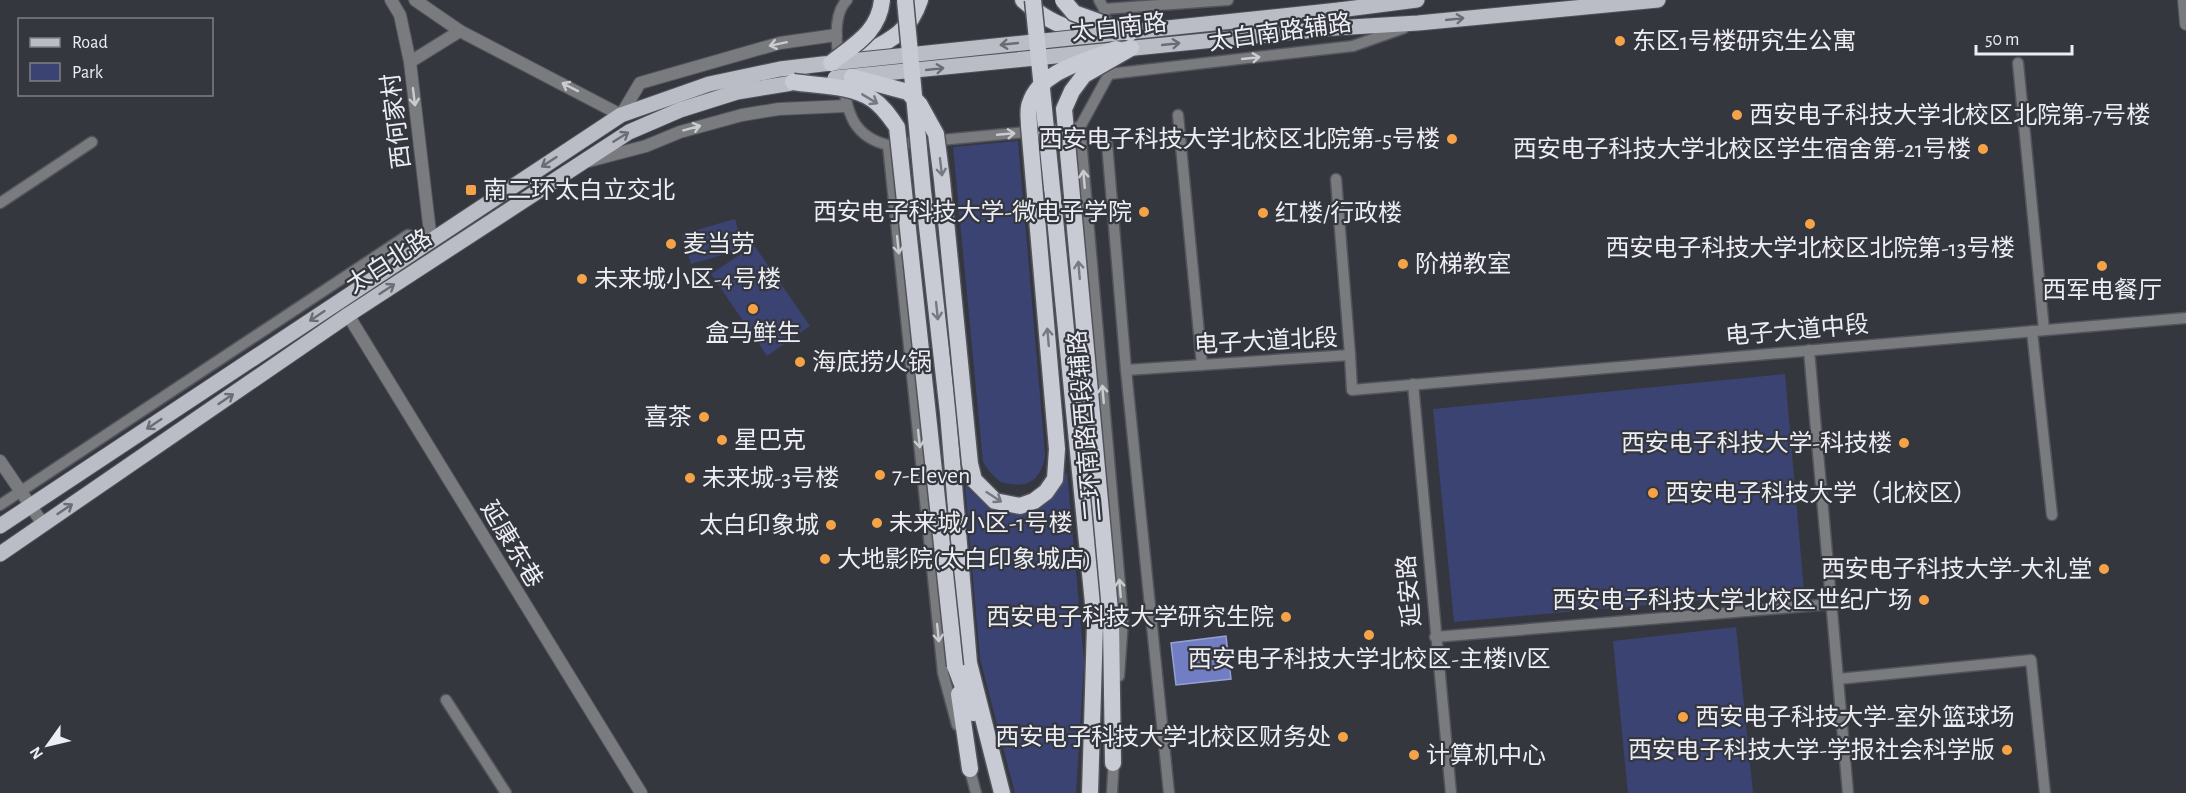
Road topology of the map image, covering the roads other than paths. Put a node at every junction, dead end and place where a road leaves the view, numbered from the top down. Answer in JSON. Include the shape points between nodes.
{"nodes":[{"id":1,"x":391,"y":0,"type":"edge"},
{"id":2,"x":415,"y":0,"type":"edge"},
{"id":3,"x":847,"y":0,"type":"edge"},
{"id":4,"x":882,"y":0,"type":"edge"},
{"id":5,"x":905,"y":0,"type":"edge"},
{"id":6,"x":920,"y":0,"type":"edge"},
{"id":7,"x":1023,"y":0,"type":"edge"},
{"id":8,"x":1033,"y":0,"type":"edge"},
{"id":9,"x":1063,"y":0,"type":"edge"},
{"id":10,"x":1228,"y":0,"type":"edge"},
{"id":11,"x":1417,"y":0,"type":"edge"},
{"id":12,"x":1658,"y":0,"type":"edge"},
{"id":13,"x":2184,"y":0,"type":"edge"},
{"id":14,"x":1102,"y":5,"type":"edge"},
{"id":15,"x":1418,"y":23,"type":"junction"},
{"id":16,"x":2186,"y":24,"type":"edge"},
{"id":17,"x":460,"y":31,"type":"junction"},
{"id":18,"x":836,"y":35,"type":"junction"},
{"id":19,"x":1095,"y":35,"type":"junction"},
{"id":20,"x":1125,"y":43,"type":"junction"},
{"id":21,"x":410,"y":62,"type":"junction"},
{"id":22,"x":2018,"y":63,"type":"dead end"},
{"id":23,"x":842,"y":70,"type":"junction"},
{"id":24,"x":1109,"y":74,"type":"junction"},
{"id":25,"x":794,"y":82,"type":"junction"},
{"id":26,"x":846,"y":106,"type":"junction"},
{"id":27,"x":621,"y":115,"type":"junction"},
{"id":28,"x":1178,"y":115,"type":"dead end"},
{"id":29,"x":1080,"y":127,"type":"junction"},
{"id":30,"x":92,"y":142,"type":"dead end"},
{"id":31,"x":1107,"y":142,"type":"dead end"},
{"id":32,"x":888,"y":145,"type":"junction"},
{"id":33,"x":577,"y":164,"type":"junction"},
{"id":34,"x":1336,"y":179,"type":"dead end"},
{"id":35,"x":0,"y":203,"type":"edge"},
{"id":36,"x":431,"y":241,"type":"junction"},
{"id":37,"x":348,"y":315,"type":"junction"},
{"id":38,"x":2186,"y":318,"type":"edge"},
{"id":39,"x":2038,"y":330,"type":"junction"},
{"id":40,"x":1809,"y":350,"type":"junction"},
{"id":41,"x":1350,"y":355,"type":"junction"},
{"id":42,"x":1202,"y":365,"type":"junction"},
{"id":43,"x":960,"y":366,"type":"junction"},
{"id":44,"x":1051,"y":370,"type":"junction"},
{"id":45,"x":1126,"y":370,"type":"junction"},
{"id":46,"x":1413,"y":384,"type":"junction"},
{"id":47,"x":1071,"y":399,"type":"junction"},
{"id":48,"x":948,"y":414,"type":"junction"},
{"id":49,"x":1056,"y":430,"type":"junction"},
{"id":50,"x":968,"y":447,"type":"junction"},
{"id":51,"x":0,"y":461,"type":"edge"},
{"id":52,"x":21,"y":491,"type":"junction"},
{"id":53,"x":0,"y":505,"type":"edge"},
{"id":54,"x":31,"y":506,"type":"junction"},
{"id":55,"x":2052,"y":515,"type":"dead end"},
{"id":56,"x":43,"y":524,"type":"junction"},
{"id":57,"x":0,"y":526,"type":"edge"},
{"id":58,"x":0,"y":554,"type":"edge"},
{"id":59,"x":1831,"y":604,"type":"junction"},
{"id":60,"x":1103,"y":623,"type":"junction"},
{"id":61,"x":1435,"y":637,"type":"junction"},
{"id":62,"x":962,"y":665,"type":"junction"},
{"id":63,"x":1838,"y":680,"type":"junction"},
{"id":64,"x":446,"y":700,"type":"dead end"},
{"id":65,"x":1113,"y":763,"type":"junction"},
{"id":66,"x":970,"y":769,"type":"junction"},
{"id":67,"x":506,"y":793,"type":"edge"},
{"id":68,"x":640,"y":793,"type":"edge"},
{"id":69,"x":976,"y":793,"type":"edge"},
{"id":70,"x":1002,"y":793,"type":"edge"},
{"id":71,"x":1090,"y":793,"type":"edge"},
{"id":72,"x":1112,"y":793,"type":"edge"},
{"id":73,"x":1169,"y":793,"type":"edge"},
{"id":74,"x":1450,"y":793,"type":"edge"},
{"id":75,"x":1848,"y":793,"type":"edge"},
{"id":76,"x":2045,"y":793,"type":"edge"}],
"edges":[{"from":1,"to":21,"type":"street","name":"西何家村","via":[[400,15]]},
{"from":2,"to":17,"type":"street"},
{"from":3,"to":18,"type":"street"},
{"from":4,"to":23,"type":"highway","bridge":true,"via":[[880,14]]},
{"from":5,"to":48,"type":"highway","one_way":true,"bridge":true},
{"from":6,"to":23,"type":"highway","bridge":true,"via":[[905,28]]},
{"from":7,"to":19,"type":"highway","bridge":true,"via":[[1053,22]]},
{"from":8,"to":47,"type":"highway","bridge":true},
{"from":9,"to":20,"type":"highway","bridge":true,"via":[[1074,13]]},
{"from":10,"to":14,"type":"street","name":"太白南路辅路"},
{"from":11,"to":20,"type":"main road","name":"太白南路","bridge":true},
{"from":15,"to":12,"type":"main road","name":"太白南路","one_way":true},
{"from":13,"to":16,"type":"street"},
{"from":14,"to":24,"type":"street"},
{"from":20,"to":15,"type":"main road","name":"太白南路","one_way":true,"bridge":true},
{"from":24,"to":15,"type":"street","name":"太白南路辅路","one_way":true,"via":[[1353,46]]},
{"from":17,"to":21,"type":"street"},
{"from":27,"to":17,"type":"street","one_way":true},
{"from":18,"to":26,"type":"street"},
{"from":18,"to":27,"type":"street","one_way":true,"via":[[780,43],[640,83]]},
{"from":19,"to":20,"type":"main road","name":"太白南路","bridge":true},
{"from":19,"to":23,"type":"main road","name":"太白南路","one_way":true,"bridge":true},
{"from":23,"to":20,"type":"main road","name":"太白南路","one_way":true,"bridge":true},
{"from":44,"to":20,"type":"highway","one_way":true,"bridge":true,"via":[[1029,104],[1039,84]]},
{"from":60,"to":20,"type":"highway","one_way":true,"bridge":true,"via":[[1064,110],[1077,82]]},
{"from":21,"to":36,"type":"street","name":"西何家村","one_way":true},
{"from":22,"to":39,"type":"street"},
{"from":23,"to":25,"type":"main road","name":"太白北路"},
{"from":23,"to":27,"type":"main road","name":"太白北路","via":[[780,69],[709,84]]},
{"from":23,"to":43,"type":"highway","one_way":true,"bridge":true,"via":[[908,92],[936,134]]},
{"from":24,"to":29,"type":"street"},
{"from":33,"to":25,"type":"main road","name":"太白北路","one_way":true,"via":[[629,132],[680,110],[737,92]]},
{"from":25,"to":62,"type":"highway","one_way":true,"bridge":true,"via":[[872,98],[897,127]]},
{"from":26,"to":32,"type":"street","via":[[853,123],[871,141]]},
{"from":33,"to":26,"type":"street","one_way":true,"via":[[742,115]]},
{"from":27,"to":36,"type":"main road","name":"太白北路","one_way":true},
{"from":28,"to":42,"type":"street"},
{"from":32,"to":29,"type":"street","one_way":true},
{"from":65,"to":29,"type":"street","name":"二环南路西段辅路","one_way":true,"via":[[1123,620]]},
{"from":30,"to":35,"type":"street"},
{"from":31,"to":45,"type":"street"},
{"from":32,"to":66,"type":"street","one_way":true,"via":[[943,674]]},
{"from":37,"to":33,"type":"main road","name":"太白北路","one_way":true},
{"from":34,"to":41,"type":"street"},
{"from":36,"to":52,"type":"street","via":[[408,235]]},
{"from":36,"to":54,"type":"main road","name":"太白北路","one_way":true},
{"from":56,"to":37,"type":"main road","name":"太白北路","one_way":true},
{"from":37,"to":68,"type":"street","name":"延康东巷"},
{"from":38,"to":39,"type":"street","name":"电子大道中段"},
{"from":39,"to":40,"type":"street","name":"电子大道中段"},
{"from":39,"to":55,"type":"street"},
{"from":40,"to":46,"type":"street","name":"电子大道中段"},
{"from":40,"to":59,"type":"street"},
{"from":41,"to":42,"type":"street","name":"电子大道北段"},
{"from":41,"to":46,"type":"street","name":"电子大道北段","via":[[1352,390]]},
{"from":42,"to":45,"type":"street","name":"电子大道北段"},
{"from":43,"to":48,"type":"highway"},
{"from":43,"to":50,"type":"highway","bridge":true},
{"from":44,"to":47,"type":"highway"},
{"from":44,"to":49,"type":"highway","bridge":true},
{"from":45,"to":73,"type":"street"},
{"from":46,"to":61,"type":"street","name":"延安路"},
{"from":47,"to":49,"type":"highway"},
{"from":47,"to":60,"type":"highway"},
{"from":48,"to":50,"type":"highway"},
{"from":48,"to":62,"type":"highway"},
{"from":50,"to":49,"type":"highway","one_way":true,"bridge":true,"via":[[974,480],[995,501],[1020,506],[1046,492],[1055,479]]},
{"from":51,"to":52,"type":"street"},
{"from":52,"to":53,"type":"street"},
{"from":52,"to":54,"type":"street"},
{"from":54,"to":56,"type":"street"},
{"from":54,"to":57,"type":"main road","name":"太白北路"},
{"from":56,"to":58,"type":"main road","name":"太白北路"},
{"from":59,"to":61,"type":"street"},
{"from":59,"to":63,"type":"street"},
{"from":60,"to":65,"type":"highway"},
{"from":60,"to":71,"type":"highway"},
{"from":61,"to":74,"type":"street","name":"延安路"},
{"from":62,"to":66,"type":"highway"},
{"from":62,"to":70,"type":"highway"},
{"from":63,"to":75,"type":"street"},
{"from":63,"to":76,"type":"street","via":[[2031,660]]},
{"from":64,"to":67,"type":"street"},
{"from":65,"to":72,"type":"street","name":"二环南路西段辅路"},
{"from":66,"to":69,"type":"street"}]}
